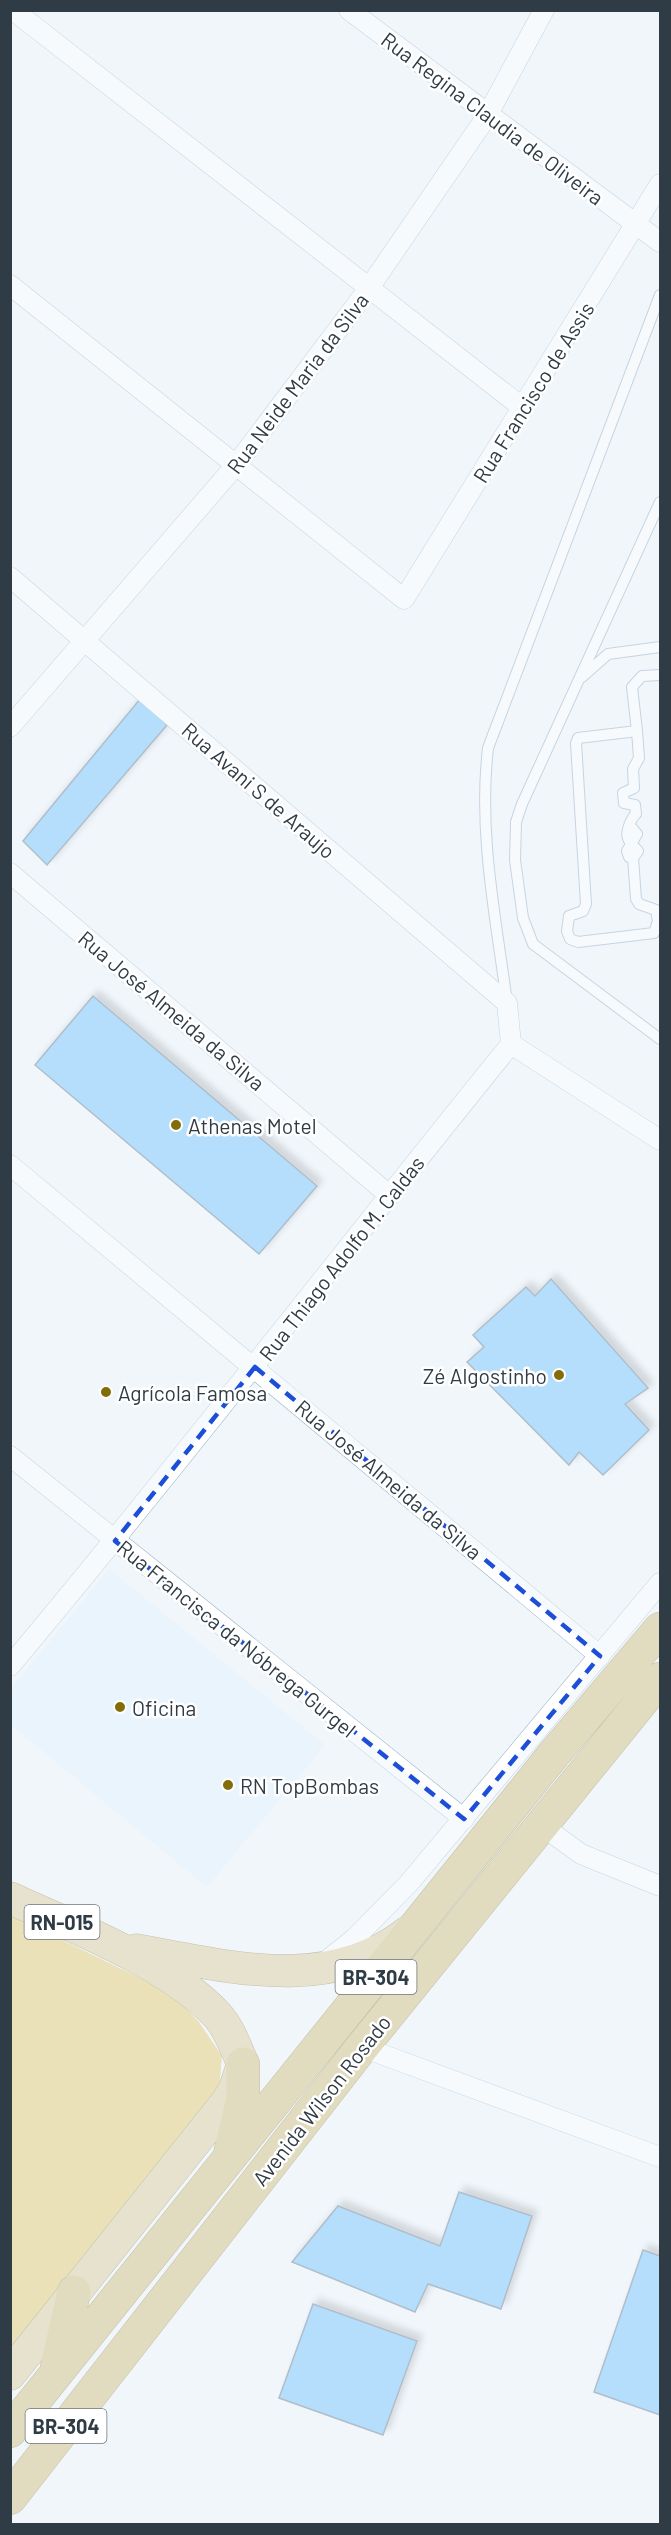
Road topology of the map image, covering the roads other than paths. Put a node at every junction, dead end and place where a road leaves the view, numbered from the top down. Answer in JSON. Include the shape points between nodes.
{"nodes":[{"id":1,"x":13,"y":10,"type":"edge"},
{"id":2,"x":349,"y":10,"type":"edge"},
{"id":3,"x":544,"y":10,"type":"edge"},
{"id":4,"x":487,"y":116,"type":"junction"},
{"id":5,"x":660,"y":184,"type":"edge"},
{"id":6,"x":637,"y":225,"type":"junction"},
{"id":7,"x":660,"y":243,"type":"edge"},
{"id":8,"x":10,"y":285,"type":"edge"},
{"id":9,"x":369,"y":288,"type":"junction"},
{"id":10,"x":660,"y":295,"type":"edge"},
{"id":11,"x":523,"y":408,"type":"junction"},
{"id":12,"x":236,"y":465,"type":"junction"},
{"id":13,"x":660,"y":502,"type":"edge"},
{"id":14,"x":655,"y":524,"type":"edge"},
{"id":15,"x":10,"y":577,"type":"edge"},
{"id":16,"x":86,"y":640,"type":"junction"},
{"id":17,"x":660,"y":647,"type":"edge"},
{"id":18,"x":660,"y":675,"type":"edge"},
{"id":19,"x":580,"y":679,"type":"junction"},
{"id":20,"x":10,"y":727,"type":"edge"},
{"id":21,"x":637,"y":731,"type":"junction"},
{"id":22,"x":10,"y":873,"type":"edge"},
{"id":23,"x":507,"y":1003,"type":"junction"},
{"id":24,"x":660,"y":1039,"type":"edge"},
{"id":25,"x":511,"y":1044,"type":"junction"},
{"id":26,"x":660,"y":1140,"type":"edge"},
{"id":27,"x":10,"y":1165,"type":"edge"},
{"id":28,"x":389,"y":1195,"type":"junction"},
{"id":29,"x":255,"y":1367,"type":"junction"},
{"id":30,"x":10,"y":1456,"type":"edge"},
{"id":31,"x":115,"y":1541,"type":"junction"},
{"id":32,"x":660,"y":1583,"type":"edge"},
{"id":33,"x":660,"y":1629,"type":"edge"},
{"id":34,"x":600,"y":1656,"type":"junction"},
{"id":35,"x":10,"y":1666,"type":"edge"},
{"id":36,"x":660,"y":1679,"type":"edge"},
{"id":37,"x":464,"y":1819,"type":"junction"},
{"id":38,"x":542,"y":1825,"type":"junction"},
{"id":39,"x":660,"y":1886,"type":"edge"},
{"id":40,"x":10,"y":1898,"type":"edge"},
{"id":41,"x":418,"y":1924,"type":"junction"},
{"id":42,"x":114,"y":1946,"type":"junction"},
{"id":43,"x":314,"y":1971,"type":"junction"},
{"id":44,"x":362,"y":2047,"type":"junction"},
{"id":45,"x":243,"y":2064,"type":"junction"},
{"id":46,"x":660,"y":2157,"type":"edge"},
{"id":47,"x":227,"y":2164,"type":"junction"},
{"id":48,"x":74,"y":2292,"type":"junction"},
{"id":49,"x":56,"y":2372,"type":"junction"},
{"id":50,"x":10,"y":2373,"type":"edge"},
{"id":51,"x":10,"y":2431,"type":"edge"},
{"id":52,"x":10,"y":2498,"type":"edge"}],
"edges":[{"from":1,"to":9,"type":"street"},
{"from":2,"to":4,"type":"street","name":"Rua Regina Claudia de Oliveira"},
{"from":3,"to":4,"type":"street","name":"Rua Neide Maria da Silva"},
{"from":4,"to":6,"type":"street","name":"Rua Regina Claudia de Oliveira"},
{"from":4,"to":9,"type":"street","name":"Rua Neide Maria da Silva"},
{"from":5,"to":6,"type":"street","name":"Rua Francisco de Assis"},
{"from":6,"to":7,"type":"street","name":"Rua Regina Claudia de Oliveira"},
{"from":6,"to":11,"type":"street","name":"Rua Francisco de Assis"},
{"from":8,"to":12,"type":"street"},
{"from":9,"to":11,"type":"street"},
{"from":9,"to":12,"type":"street","name":"Rua Neide Maria da Silva"},
{"from":10,"to":23,"type":"lane","via":[[488,748],[485,835]]},
{"from":11,"to":12,"type":"street","name":"Rua Francisco de Assis","via":[[404,599]]},
{"from":12,"to":16,"type":"street","name":"Rua Neide Maria da Silva"},
{"from":13,"to":14,"type":"lane"},
{"from":14,"to":19,"type":"lane"},
{"from":15,"to":16,"type":"street","name":"Rua Avani S de Araujo"},
{"from":16,"to":20,"type":"street","name":"Rua Neide Maria da Silva"},
{"from":16,"to":23,"type":"street","name":"Rua Avani S de Araujo"},
{"from":17,"to":19,"type":"lane","via":[[608,654]]},
{"from":18,"to":21,"type":"lane","via":[[642,676],[632,687]]},
{"from":19,"to":24,"type":"lane","via":[[516,822],[515,860],[523,918],[533,944],[551,960]]},
{"from":21,"to":21,"type":"lane","via":[[639,759],[633,769],[634,789],[623,793],[624,803],[635,805],[636,812],[631,827],[637,834],[633,844],[638,851],[633,858],[636,899],[656,910],[658,921],[654,933],[578,942],[570,939],[567,931],[569,916],[583,911],[586,904],[576,743],[583,736]]},
{"from":22,"to":28,"type":"street","name":"Rua José Almeida da Silva"},
{"from":23,"to":25,"type":"street"},
{"from":25,"to":26,"type":"street"},
{"from":25,"to":28,"type":"street","name":"Rua Thiago Adolfo M. Caldas"},
{"from":27,"to":29,"type":"street","name":"Rua José Almeida da Silva"},
{"from":28,"to":29,"type":"street","name":"Rua Thiago Adolfo M. Caldas"},
{"from":29,"to":31,"type":"street","name":"Rua Thiago Adolfo M. Caldas"},
{"from":29,"to":34,"type":"street","name":"Rua José Almeida da Silva"},
{"from":30,"to":31,"type":"street","name":"Rua Francisca da Nóbrega Gurgel"},
{"from":31,"to":35,"type":"street","name":"Rua Thiago Adolfo M. Caldas"},
{"from":31,"to":37,"type":"street","name":"Rua Francisca da Nóbrega Gurgel"},
{"from":32,"to":34,"type":"street"},
{"from":33,"to":41,"type":"highway","name":"Avenida Wilson Rosado","number":"BR-304"},
{"from":34,"to":37,"type":"street"},
{"from":36,"to":38,"type":"highway","name":"Avenida Wilson Rosado","number":"BR-304"},
{"from":37,"to":43,"type":"street","via":[[355,1938]]},
{"from":38,"to":39,"type":"street","via":[[581,1854]]},
{"from":38,"to":44,"type":"highway","name":"Avenida Wilson Rosado","number":"BR-304"},
{"from":40,"to":42,"type":"main road","number":"RN-015"},
{"from":41,"to":43,"type":"main road","via":[[388,1948],[361,1960]]},
{"from":41,"to":47,"type":"highway","name":"Avenida Wilson Rosado","number":"BR-304"},
{"from":42,"to":43,"type":"main road","via":[[227,1967]]},
{"from":42,"to":45,"type":"main road","via":[[190,1993],[218,2016]]},
{"from":44,"to":46,"type":"street"},
{"from":44,"to":52,"type":"highway","name":"Avenida Wilson Rosado","number":"BR-304"},
{"from":45,"to":47,"type":"highway","via":[[243,2099]]},
{"from":45,"to":48,"type":"main road","via":[[226,2103]]},
{"from":47,"to":49,"type":"highway","name":"Avenida Wilson Rosado","number":"BR-304"},
{"from":48,"to":49,"type":"highway"},
{"from":48,"to":50,"type":"main road"},
{"from":49,"to":51,"type":"highway","name":"Avenida Wilson Rosado","number":"BR-304"}]}
